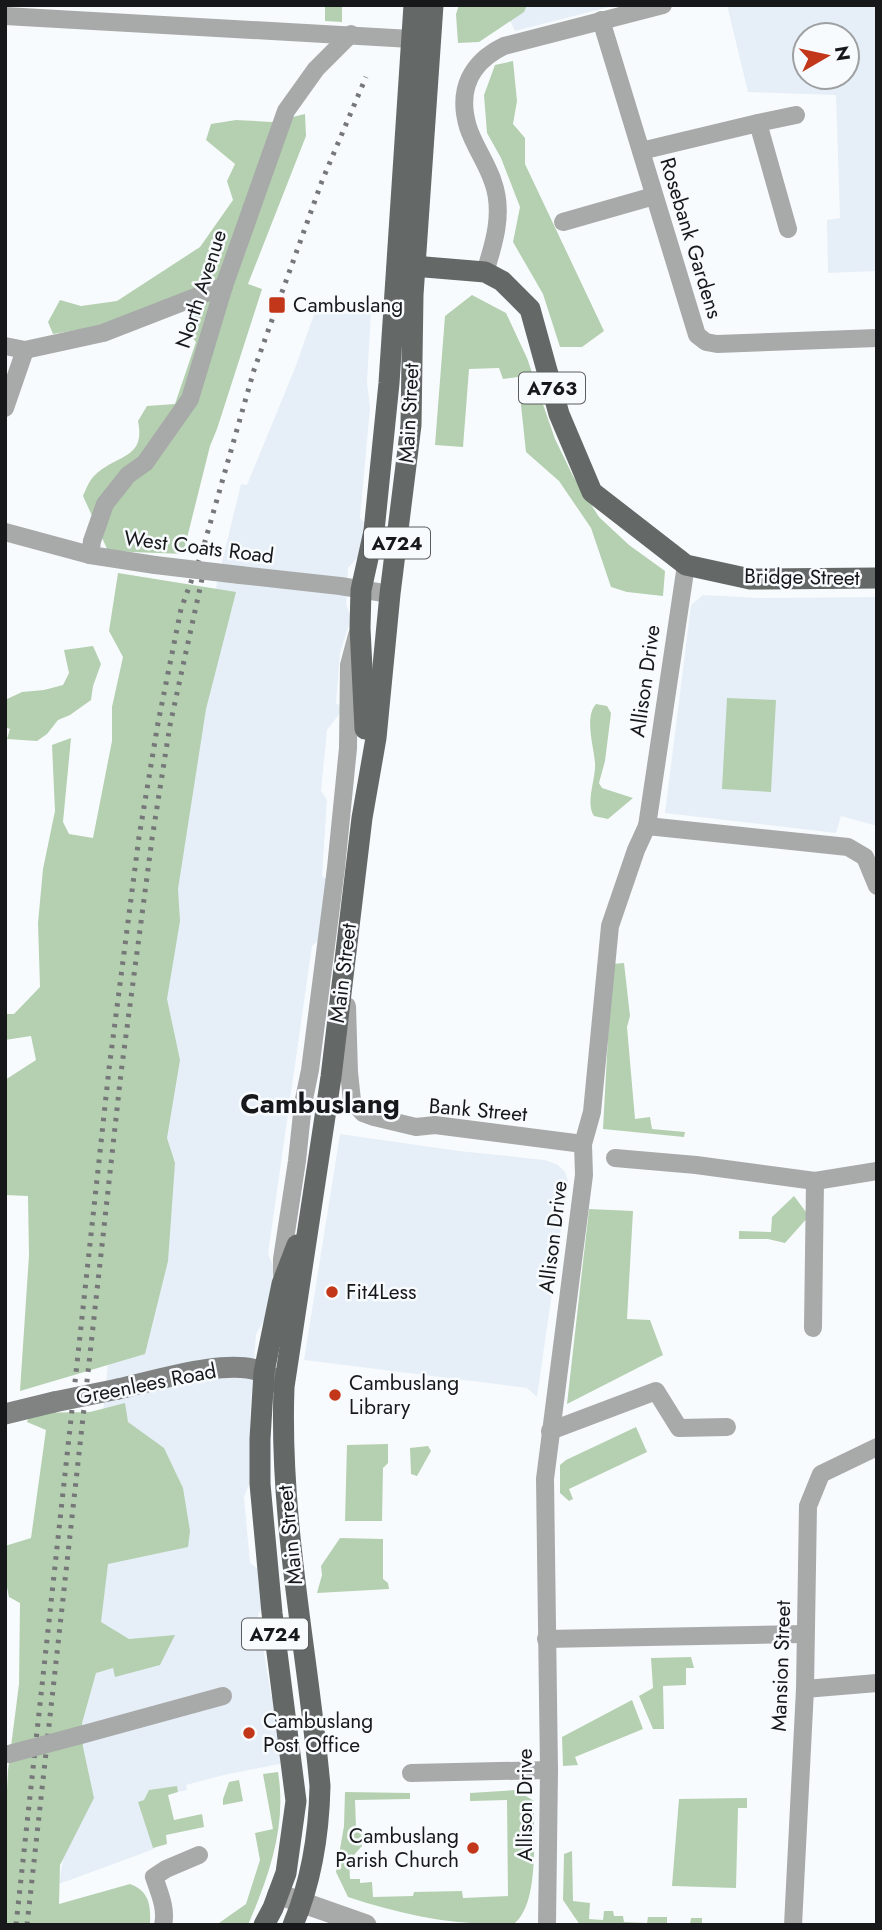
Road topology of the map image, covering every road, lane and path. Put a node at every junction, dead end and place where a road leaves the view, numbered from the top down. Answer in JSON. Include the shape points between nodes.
{"nodes":[{"id":1,"x":414,"y":5,"type":"edge"},
{"id":2,"x":433,"y":5,"type":"edge"},
{"id":3,"x":663,"y":5,"type":"edge"},
{"id":4,"x":5,"y":16,"type":"edge"},
{"id":5,"x":601,"y":20,"type":"junction"},
{"id":6,"x":351,"y":34,"type":"junction"},
{"id":7,"x":420,"y":39,"type":"junction"},
{"id":8,"x":796,"y":115,"type":"dead end"},
{"id":9,"x":758,"y":123,"type":"junction"},
{"id":10,"x":641,"y":150,"type":"junction"},
{"id":11,"x":654,"y":196,"type":"junction"},
{"id":12,"x":563,"y":222,"type":"dead end"},
{"id":13,"x":788,"y":229,"type":"dead end"},
{"id":14,"x":405,"y":265,"type":"junction"},
{"id":15,"x":485,"y":272,"type":"junction"},
{"id":16,"x":224,"y":286,"type":"junction"},
{"id":17,"x":877,"y":338,"type":"edge"},
{"id":18,"x":5,"y":346,"type":"edge"},
{"id":19,"x":24,"y":350,"type":"junction"},
{"id":20,"x":5,"y":408,"type":"edge"},
{"id":21,"x":5,"y":532,"type":"edge"},
{"id":22,"x":90,"y":555,"type":"junction"},
{"id":23,"x":686,"y":565,"type":"junction"},
{"id":24,"x":877,"y":578,"type":"edge"},
{"id":25,"x":361,"y":590,"type":"junction"},
{"id":26,"x":390,"y":594,"type":"junction"},
{"id":27,"x":360,"y":628,"type":"junction"},
{"id":28,"x":362,"y":818,"type":"junction"},
{"id":29,"x":647,"y":826,"type":"junction"},
{"id":30,"x":877,"y":886,"type":"edge"},
{"id":31,"x":345,"y":957,"type":"junction"},
{"id":32,"x":583,"y":1144,"type":"junction"},
{"id":33,"x":615,"y":1158,"type":"dead end"},
{"id":34,"x":877,"y":1171,"type":"edge"},
{"id":35,"x":815,"y":1181,"type":"junction"},
{"id":36,"x":311,"y":1210,"type":"junction"},
{"id":37,"x":282,"y":1284,"type":"junction"},
{"id":38,"x":813,"y":1328,"type":"dead end"},
{"id":39,"x":264,"y":1373,"type":"junction"},
{"id":40,"x":284,"y":1387,"type":"junction"},
{"id":41,"x":5,"y":1414,"type":"edge"},
{"id":42,"x":726,"y":1427,"type":"dead end"},
{"id":43,"x":550,"y":1431,"type":"junction"},
{"id":44,"x":877,"y":1447,"type":"edge"},
{"id":45,"x":806,"y":1634,"type":"junction"},
{"id":46,"x":546,"y":1639,"type":"junction"},
{"id":47,"x":877,"y":1684,"type":"edge"},
{"id":48,"x":805,"y":1689,"type":"junction"},
{"id":49,"x":223,"y":1696,"type":"dead end"},
{"id":50,"x":7,"y":1755,"type":"edge"},
{"id":51,"x":549,"y":1770,"type":"junction"},
{"id":52,"x":411,"y":1773,"type":"dead end"},
{"id":53,"x":199,"y":1855,"type":"dead end"},
{"id":54,"x":278,"y":1894,"type":"junction"},
{"id":55,"x":302,"y":1902,"type":"junction"},
{"id":56,"x":163,"y":1925,"type":"edge"},
{"id":57,"x":264,"y":1925,"type":"edge"},
{"id":58,"x":293,"y":1925,"type":"edge"},
{"id":59,"x":366,"y":1925,"type":"edge"},
{"id":60,"x":547,"y":1925,"type":"edge"},
{"id":61,"x":793,"y":1925,"type":"edge"}],
"edges":[{"from":1,"to":7,"type":"main road","name":"Main Street","number":"A724"},
{"from":2,"to":7,"type":"main road","name":"Main Street","number":"A724"},
{"from":3,"to":5,"type":"street"},
{"from":4,"to":6,"type":"street"},
{"from":5,"to":10,"type":"street","name":"Rosebank Gardens"},
{"from":5,"to":15,"type":"street","via":[[504,46],[486,55],[470,78],[464,104],[468,127],[494,182],[498,209],[495,242]]},
{"from":6,"to":7,"type":"street"},
{"from":6,"to":16,"type":"street","name":"North Avenue","via":[[316,69],[286,111]]},
{"from":7,"to":14,"type":"main road","name":"Main Street","number":"A724"},
{"from":8,"to":9,"type":"street"},
{"from":9,"to":10,"type":"street"},
{"from":9,"to":13,"type":"street"},
{"from":10,"to":11,"type":"street","name":"Rosebank Gardens"},
{"from":11,"to":12,"type":"street"},
{"from":11,"to":17,"type":"street","name":"Rosebank Gardens","via":[[691,321],[706,342]]},
{"from":14,"to":15,"type":"main road"},
{"from":14,"to":25,"type":"main road","name":"Main Street","number":"A724","via":[[374,531]]},
{"from":14,"to":26,"type":"main road","name":"Main Street","number":"A724","via":[[411,425]]},
{"from":15,"to":23,"type":"main road","name":"Bridge Street","number":"A763","via":[[502,281],[530,309],[559,414],[592,492]]},
{"from":16,"to":19,"type":"street","via":[[103,333]]},
{"from":16,"to":22,"type":"street","name":"North Avenue","via":[[190,399],[145,463],[128,475],[105,504]]},
{"from":18,"to":19,"type":"street"},
{"from":19,"to":20,"type":"street"},
{"from":21,"to":22,"type":"street","name":"West Coats Road"},
{"from":22,"to":25,"type":"street","name":"West Coats Road","bridge":true},
{"from":23,"to":24,"type":"main road","name":"Bridge Street","number":"A763","via":[[750,579]]},
{"from":23,"to":29,"type":"street","name":"Allison Drive"},
{"from":25,"to":26,"type":"street","name":"West Coats Road"},
{"from":25,"to":27,"type":"main road","name":"Main Street","number":"A724"},
{"from":26,"to":28,"type":"main road","name":"Main Street","number":"A724","via":[[376,738]]},
{"from":27,"to":28,"type":"main road","name":"Main Street","number":"A724","via":[[365,728]]},
{"from":27,"to":37,"type":"street","name":"Main Street","via":[[349,665],[348,748],[336,868]]},
{"from":28,"to":31,"type":"main road","name":"Main Street","number":"A724"},
{"from":29,"to":30,"type":"street","via":[[848,847],[865,857]]},
{"from":29,"to":32,"type":"street","name":"Allison Drive","via":[[610,926],[592,1112]]},
{"from":31,"to":32,"type":"street","name":"Bank Street","via":[[352,1101],[363,1113],[416,1127],[435,1125]]},
{"from":31,"to":36,"type":"main road","name":"Main Street","number":"A724"},
{"from":32,"to":43,"type":"street","name":"Allison Drive","via":[[584,1175]]},
{"from":33,"to":35,"type":"street"},
{"from":34,"to":35,"type":"street"},
{"from":35,"to":38,"type":"street"},
{"from":36,"to":37,"type":"main road","name":"Main Street","number":"A724"},
{"from":36,"to":40,"type":"main road","name":"Main Street","number":"A724"},
{"from":37,"to":39,"type":"main road","name":"Main Street","number":"A724"},
{"from":39,"to":40,"type":"main road","name":"Greenlees Road"},
{"from":39,"to":41,"type":"main road","name":"Greenlees Road","bridge":true,"via":[[216,1368]]},
{"from":39,"to":54,"type":"main road","name":"Main Street","number":"A724","via":[[260,1484],[296,1801],[286,1873]]},
{"from":40,"to":55,"type":"main road","name":"Main Street","number":"A724","via":[[285,1502],[320,1786],[320,1819]]},
{"from":42,"to":43,"type":"street","via":[[679,1429],[656,1391]]},
{"from":43,"to":46,"type":"street","name":"Allison Drive","via":[[545,1479]]},
{"from":44,"to":45,"type":"street","name":"Mansion Street","via":[[821,1474],[808,1506]]},
{"from":45,"to":46,"type":"street"},
{"from":45,"to":48,"type":"street","name":"Mansion Street"},
{"from":46,"to":51,"type":"street","name":"Allison Drive"},
{"from":47,"to":48,"type":"street"},
{"from":48,"to":61,"type":"street","name":"Mansion Street"},
{"from":49,"to":50,"type":"street","bridge":true},
{"from":51,"to":52,"type":"street"},
{"from":51,"to":60,"type":"street","name":"Allison Drive"},
{"from":53,"to":56,"type":"street","via":[[153,1877],[161,1897]]},
{"from":54,"to":55,"type":"street"},
{"from":54,"to":57,"type":"main road","number":"A724"},
{"from":55,"to":58,"type":"main road","number":"A724"},
{"from":55,"to":59,"type":"street"}]}
